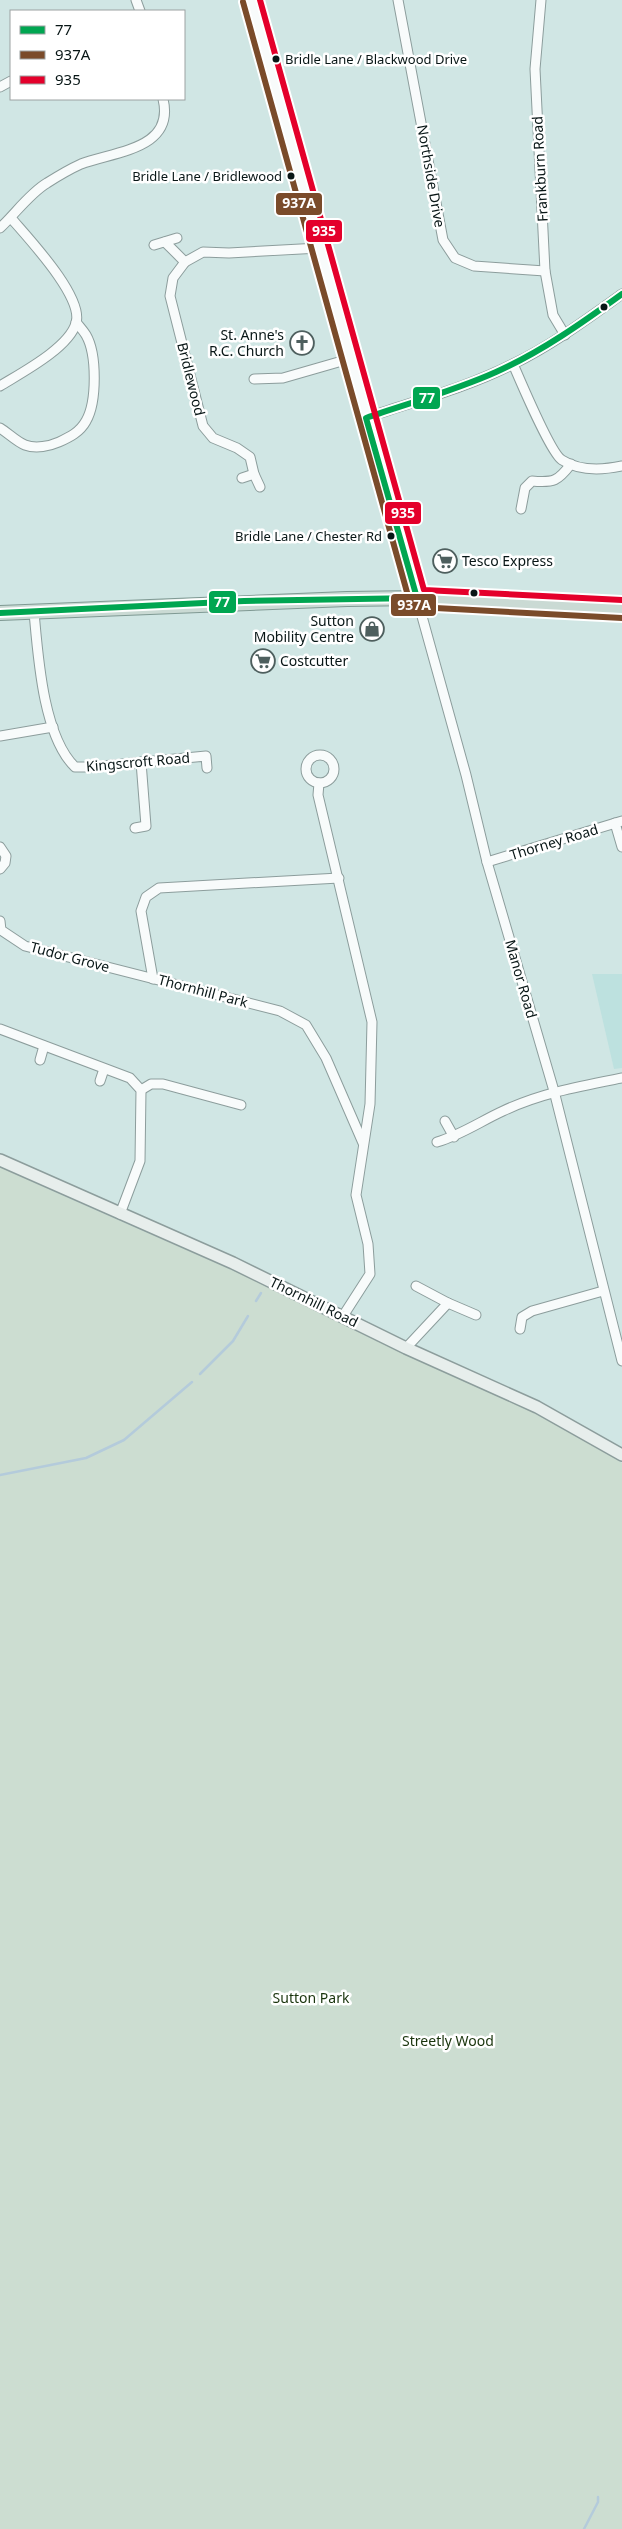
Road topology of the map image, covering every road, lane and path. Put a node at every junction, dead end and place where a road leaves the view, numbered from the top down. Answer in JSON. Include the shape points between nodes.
{"nodes":[{"id":1,"x":251,"y":0,"type":"edge"},
{"id":2,"x":398,"y":0,"type":"edge"},
{"id":3,"x":541,"y":0,"type":"edge"},
{"id":4,"x":163,"y":100,"type":"edge"},
{"id":5,"x":11,"y":218,"type":"junction"},
{"id":6,"x":0,"y":228,"type":"edge"},
{"id":7,"x":176,"y":238,"type":"dead end"},
{"id":8,"x":165,"y":242,"type":"junction"},
{"id":9,"x":154,"y":245,"type":"dead end"},
{"id":10,"x":319,"y":248,"type":"junction"},
{"id":11,"x":184,"y":262,"type":"junction"},
{"id":12,"x":545,"y":271,"type":"junction"},
{"id":13,"x":622,"y":294,"type":"edge"},
{"id":14,"x":76,"y":322,"type":"junction"},
{"id":15,"x":565,"y":335,"type":"junction"},
{"id":16,"x":349,"y":359,"type":"junction"},
{"id":17,"x":513,"y":364,"type":"junction"},
{"id":18,"x":254,"y":379,"type":"dead end"},
{"id":19,"x":0,"y":386,"type":"edge"},
{"id":20,"x":366,"y":418,"type":"junction"},
{"id":21,"x":0,"y":428,"type":"edge"},
{"id":22,"x":571,"y":464,"type":"junction"},
{"id":23,"x":622,"y":466,"type":"edge"},
{"id":24,"x":254,"y":474,"type":"junction"},
{"id":25,"x":242,"y":478,"type":"dead end"},
{"id":26,"x":260,"y":486,"type":"dead end"},
{"id":27,"x":521,"y":509,"type":"dead end"},
{"id":28,"x":418,"y":598,"type":"junction"},
{"id":29,"x":622,"y":609,"type":"edge"},
{"id":30,"x":34,"y":612,"type":"junction"},
{"id":31,"x":0,"y":613,"type":"edge"},
{"id":32,"x":53,"y":727,"type":"junction"},
{"id":33,"x":0,"y":736,"type":"edge"},
{"id":34,"x":141,"y":762,"type":"junction"},
{"id":35,"x":207,"y":768,"type":"dead end"},
{"id":36,"x":319,"y":783,"type":"dead end"},
{"id":37,"x":618,"y":822,"type":"edge"},
{"id":38,"x":135,"y":828,"type":"dead end"},
{"id":39,"x":0,"y":847,"type":"edge"},
{"id":40,"x":622,"y":847,"type":"edge"},
{"id":41,"x":487,"y":862,"type":"junction"},
{"id":42,"x":0,"y":869,"type":"edge"},
{"id":43,"x":339,"y":878,"type":"junction"},
{"id":44,"x":0,"y":921,"type":"edge"},
{"id":45,"x":152,"y":979,"type":"junction"},
{"id":46,"x":0,"y":1029,"type":"edge"},
{"id":47,"x":44,"y":1046,"type":"junction"},
{"id":48,"x":40,"y":1060,"type":"dead end"},
{"id":49,"x":104,"y":1069,"type":"junction"},
{"id":50,"x":622,"y":1078,"type":"edge"},
{"id":51,"x":100,"y":1081,"type":"dead end"},
{"id":52,"x":141,"y":1090,"type":"junction"},
{"id":53,"x":554,"y":1091,"type":"junction"},
{"id":54,"x":241,"y":1105,"type":"dead end"},
{"id":55,"x":445,"y":1121,"type":"dead end"},
{"id":56,"x":454,"y":1137,"type":"junction"},
{"id":57,"x":437,"y":1142,"type":"dead end"},
{"id":58,"x":363,"y":1144,"type":"junction"},
{"id":59,"x":0,"y":1160,"type":"edge"},
{"id":60,"x":120,"y":1214,"type":"junction"},
{"id":61,"x":416,"y":1286,"type":"dead end"},
{"id":62,"x":603,"y":1291,"type":"junction"},
{"id":63,"x":448,"y":1302,"type":"junction"},
{"id":64,"x":343,"y":1316,"type":"junction"},
{"id":65,"x":476,"y":1316,"type":"dead end"},
{"id":66,"x":520,"y":1329,"type":"dead end"},
{"id":67,"x":406,"y":1348,"type":"junction"},
{"id":68,"x":622,"y":1360,"type":"edge"},
{"id":69,"x":620,"y":1451,"type":"edge"}],
"edges":[{"from":1,"to":10,"type":"street","name":"Manor Road"},
{"from":2,"to":12,"type":"street","name":"Northside Drive","via":[[443,240],[455,258],[474,266]]},
{"from":3,"to":12,"type":"street","name":"Frankburn Road","via":[[535,69]]},
{"from":4,"to":5,"type":"street","via":[[165,122],[157,134],[144,144],[80,165],[44,184]]},
{"from":5,"to":6,"type":"street"},
{"from":5,"to":14,"type":"street","via":[[60,276],[74,305]]},
{"from":7,"to":8,"type":"street"},
{"from":8,"to":9,"type":"street"},
{"from":8,"to":11,"type":"street"},
{"from":10,"to":11,"type":"street","via":[[203,252]]},
{"from":10,"to":16,"type":"street","name":"Manor Road"},
{"from":11,"to":24,"type":"street","name":"Bridlewood","via":[[173,278],[170,296],[203,426],[213,438],[250,457]]},
{"from":12,"to":15,"type":"street","name":"Frankburn Road","via":[[553,314]]},
{"from":13,"to":15,"type":"street"},
{"from":14,"to":19,"type":"street","via":[[68,337],[44,358]]},
{"from":14,"to":21,"type":"street","via":[[86,334],[94,367],[92,400],[86,421],[74,435],[54,445],[37,447],[24,445]]},
{"from":15,"to":17,"type":"street"},
{"from":16,"to":18,"type":"street","via":[[283,378]]},
{"from":16,"to":20,"type":"street","name":"Manor Road"},
{"from":17,"to":20,"type":"street","via":[[469,384]]},
{"from":17,"to":22,"type":"street","via":[[560,460]]},
{"from":20,"to":28,"type":"street","name":"Manor Road"},
{"from":22,"to":23,"type":"street","via":[[581,468]]},
{"from":22,"to":27,"type":"street","via":[[560,479],[532,481],[526,488]]},
{"from":24,"to":25,"type":"street"},
{"from":24,"to":26,"type":"street","name":"Bridlewood"},
{"from":28,"to":29,"type":"highway"},
{"from":28,"to":30,"type":"highway","via":[[244,601]]},
{"from":28,"to":41,"type":"street","name":"Manor Road"},
{"from":30,"to":31,"type":"highway"},
{"from":30,"to":32,"type":"street","name":"Kingscroft Road","via":[[39,672]]},
{"from":32,"to":33,"type":"street"},
{"from":32,"to":34,"type":"street","name":"Kingscroft Road","via":[[65,757],[75,767]]},
{"from":34,"to":35,"type":"street","name":"Kingscroft Road","via":[[206,756]]},
{"from":34,"to":38,"type":"street","via":[[146,826]]},
{"from":36,"to":43,"type":"street","via":[[318,795]]},
{"from":37,"to":40,"type":"street"},
{"from":37,"to":41,"type":"street","name":"Thorney Road"},
{"from":39,"to":42,"type":"street","via":[[6,856]]},
{"from":41,"to":53,"type":"street","name":"Manor Road"},
{"from":43,"to":45,"type":"street","name":"Thornhill Park","via":[[159,888],[146,897],[141,911]]},
{"from":43,"to":58,"type":"street","via":[[372,1022],[370,1104]]},
{"from":44,"to":45,"type":"street","name":"Tudor Grove","via":[[1,930],[25,946]]},
{"from":45,"to":58,"type":"street","name":"Thornhill Park","via":[[280,1011],[306,1025],[326,1058]]},
{"from":46,"to":47,"type":"street"},
{"from":47,"to":48,"type":"street"},
{"from":47,"to":49,"type":"street"},
{"from":49,"to":51,"type":"street"},
{"from":49,"to":52,"type":"street","via":[[130,1078]]},
{"from":50,"to":53,"type":"street"},
{"from":52,"to":54,"type":"street","via":[[150,1084],[163,1084],[209,1103]]},
{"from":52,"to":60,"type":"street","via":[[140,1161]]},
{"from":53,"to":56,"type":"street","via":[[503,1110]]},
{"from":53,"to":62,"type":"street","name":"Manor Road"},
{"from":55,"to":56,"type":"street"},
{"from":56,"to":57,"type":"street"},
{"from":58,"to":64,"type":"street","via":[[356,1195],[368,1244],[370,1274]]},
{"from":59,"to":60,"type":"main road","name":"Thornhill Road"},
{"from":60,"to":64,"type":"main road","name":"Thornhill Road","via":[[233,1262]]},
{"from":61,"to":63,"type":"street"},
{"from":62,"to":66,"type":"street","via":[[532,1310],[522,1317]]},
{"from":62,"to":68,"type":"street","name":"Manor Road"},
{"from":63,"to":65,"type":"street"},
{"from":63,"to":67,"type":"street"},
{"from":64,"to":67,"type":"main road","name":"Thornhill Road"},
{"from":67,"to":69,"type":"main road","name":"Thornhill Road","via":[[537,1407]]}]}
